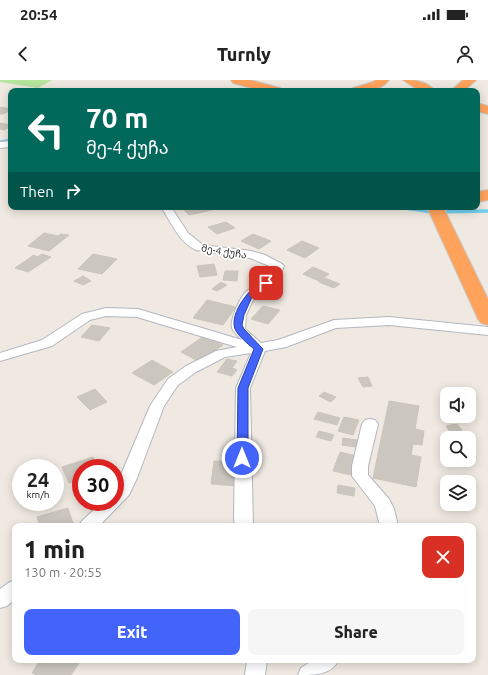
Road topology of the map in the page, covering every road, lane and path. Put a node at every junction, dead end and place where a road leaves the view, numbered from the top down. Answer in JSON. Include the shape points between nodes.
{"nodes":[{"id":1,"x":383,"y":80,"type":"edge"},
{"id":2,"x":409,"y":80,"type":"edge"},
{"id":3,"x":470,"y":80,"type":"edge"},
{"id":4,"x":231,"y":81,"type":"edge"},
{"id":5,"x":250,"y":88,"type":"edge"},
{"id":6,"x":367,"y":88,"type":"edge"},
{"id":7,"x":424,"y":88,"type":"edge"},
{"id":8,"x":461,"y":88,"type":"edge"},
{"id":9,"x":168,"y":210,"type":"edge"},
{"id":10,"x":436,"y":210,"type":"edge"},
{"id":11,"x":488,"y":318,"type":"edge"},
{"id":12,"x":488,"y":330,"type":"edge"},
{"id":13,"x":259,"y":349,"type":"junction"},
{"id":14,"x":0,"y":357,"type":"edge"},
{"id":15,"x":370,"y":424,"type":"dead end"},
{"id":16,"x":124,"y":489,"type":"edge"},
{"id":17,"x":104,"y":511,"type":"edge"},
{"id":18,"x":91,"y":523,"type":"edge"},
{"id":19,"x":243,"y":523,"type":"edge"},
{"id":20,"x":389,"y":523,"type":"edge"},
{"id":21,"x":12,"y":590,"type":"edge"},
{"id":22,"x":0,"y":600,"type":"edge"},
{"id":23,"x":257,"y":663,"type":"edge"},
{"id":24,"x":325,"y":663,"type":"edge"},
{"id":25,"x":255,"y":675,"type":"edge"},
{"id":26,"x":308,"y":675,"type":"edge"}],
"edges":[{"from":1,"to":6,"type":"highway"},
{"from":2,"to":7,"type":"highway"},
{"from":3,"to":8,"type":"highway"},
{"from":4,"to":5,"type":"highway"},
{"from":9,"to":13,"type":"street","name":"მე-4 ქუჩა","via":[[186,240],[192,244],[200,248],[256,256],[278,266],[274,276],[249,296],[240,315],[240,330]]},
{"from":10,"to":11,"type":"highway"},
{"from":12,"to":13,"type":"street","via":[[389,321],[334,324],[281,344]]},
{"from":13,"to":14,"type":"street","via":[[138,313],[106,312],[86,317],[47,343]]},
{"from":13,"to":16,"type":"street","via":[[221,354],[191,369],[173,382],[157,406]]},
{"from":13,"to":19,"type":"street","via":[[243,388]]},
{"from":15,"to":20,"type":"street","via":[[360,476],[382,500]]},
{"from":17,"to":18,"type":"street"},
{"from":21,"to":22,"type":"street"},
{"from":23,"to":25,"type":"street"},
{"from":24,"to":26,"type":"street"}]}
